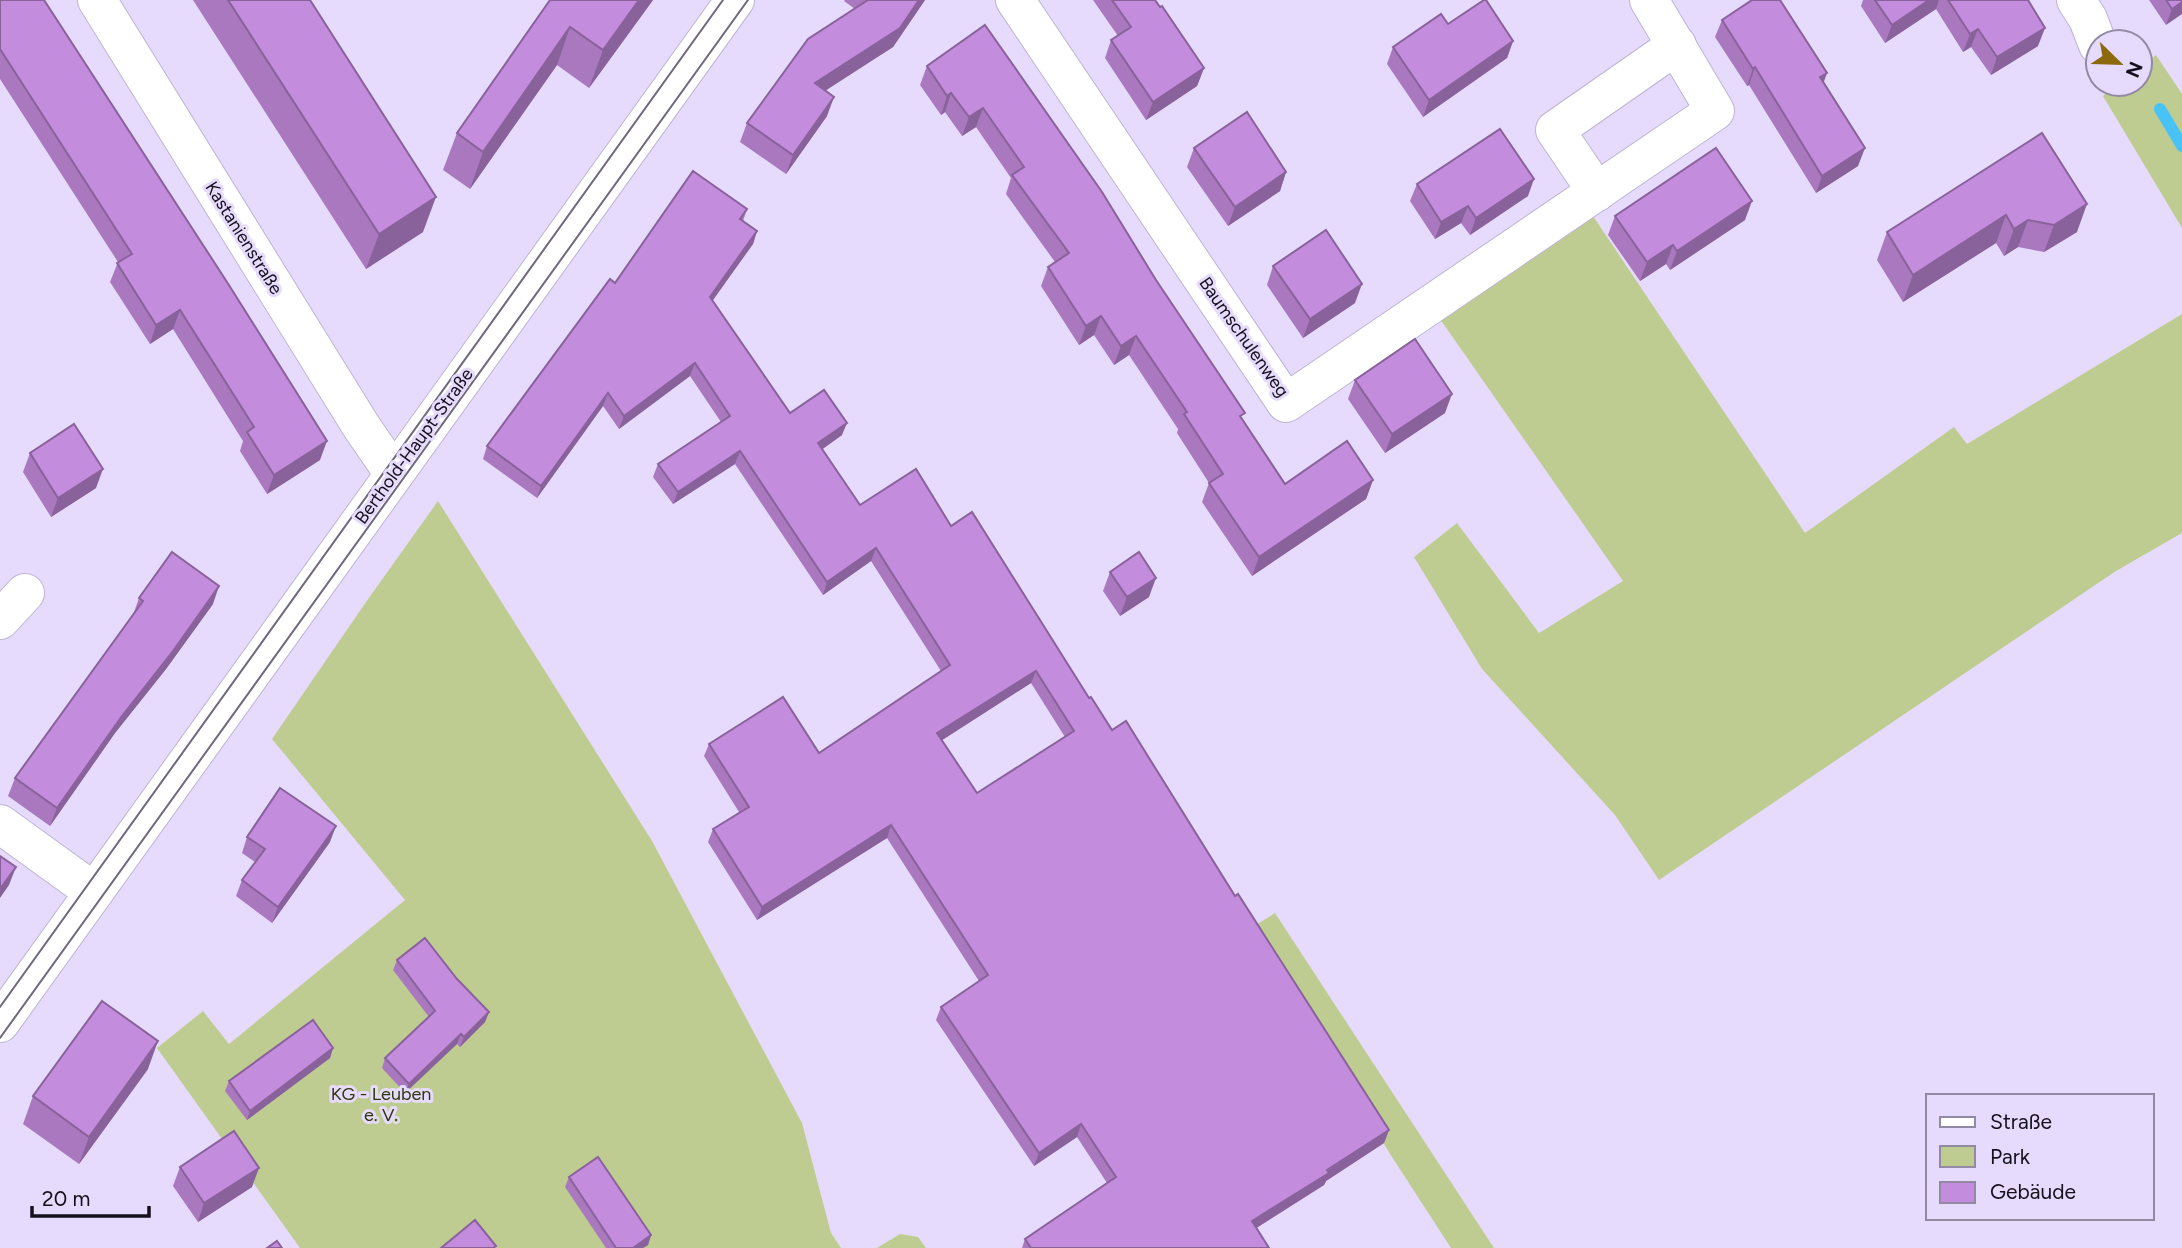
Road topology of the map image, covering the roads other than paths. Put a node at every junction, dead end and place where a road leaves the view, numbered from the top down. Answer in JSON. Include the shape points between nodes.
{"nodes":[{"id":1,"x":97,"y":0,"type":"edge"},
{"id":2,"x":735,"y":0,"type":"edge"},
{"id":3,"x":1015,"y":0,"type":"edge"},
{"id":4,"x":1649,"y":0,"type":"edge"},
{"id":5,"x":2076,"y":0,"type":"edge"},
{"id":6,"x":2091,"y":28,"type":"edge"},
{"id":7,"x":1677,"y":45,"type":"junction"},
{"id":8,"x":1597,"y":192,"type":"junction"},
{"id":9,"x":394,"y":474,"type":"junction"},
{"id":10,"x":26,"y":593,"type":"dead end"},
{"id":11,"x":0,"y":620,"type":"edge"},
{"id":12,"x":0,"y":824,"type":"edge"},
{"id":13,"x":94,"y":892,"type":"junction"},
{"id":14,"x":0,"y":1023,"type":"edge"}],
"edges":[{"from":1,"to":9,"type":"street","name":"Kastanienstraße"},
{"from":2,"to":9,"type":"street","name":"Berthold-Haupt-Straße"},
{"from":3,"to":8,"type":"street","name":"Baumschulenweg","via":[[1286,403]]},
{"from":4,"to":7,"type":"street","name":"Baumschulenweg"},
{"from":5,"to":6,"type":"street"},
{"from":7,"to":8,"type":"street","name":"Baumschulenweg","via":[[1715,111]]},
{"from":7,"to":8,"type":"street","via":[[1555,130]]},
{"from":9,"to":13,"type":"street","name":"Berthold-Haupt-Straße"},
{"from":10,"to":11,"type":"street"},
{"from":12,"to":13,"type":"street"},
{"from":13,"to":14,"type":"street","name":"Berthold-Haupt-Straße"}]}
